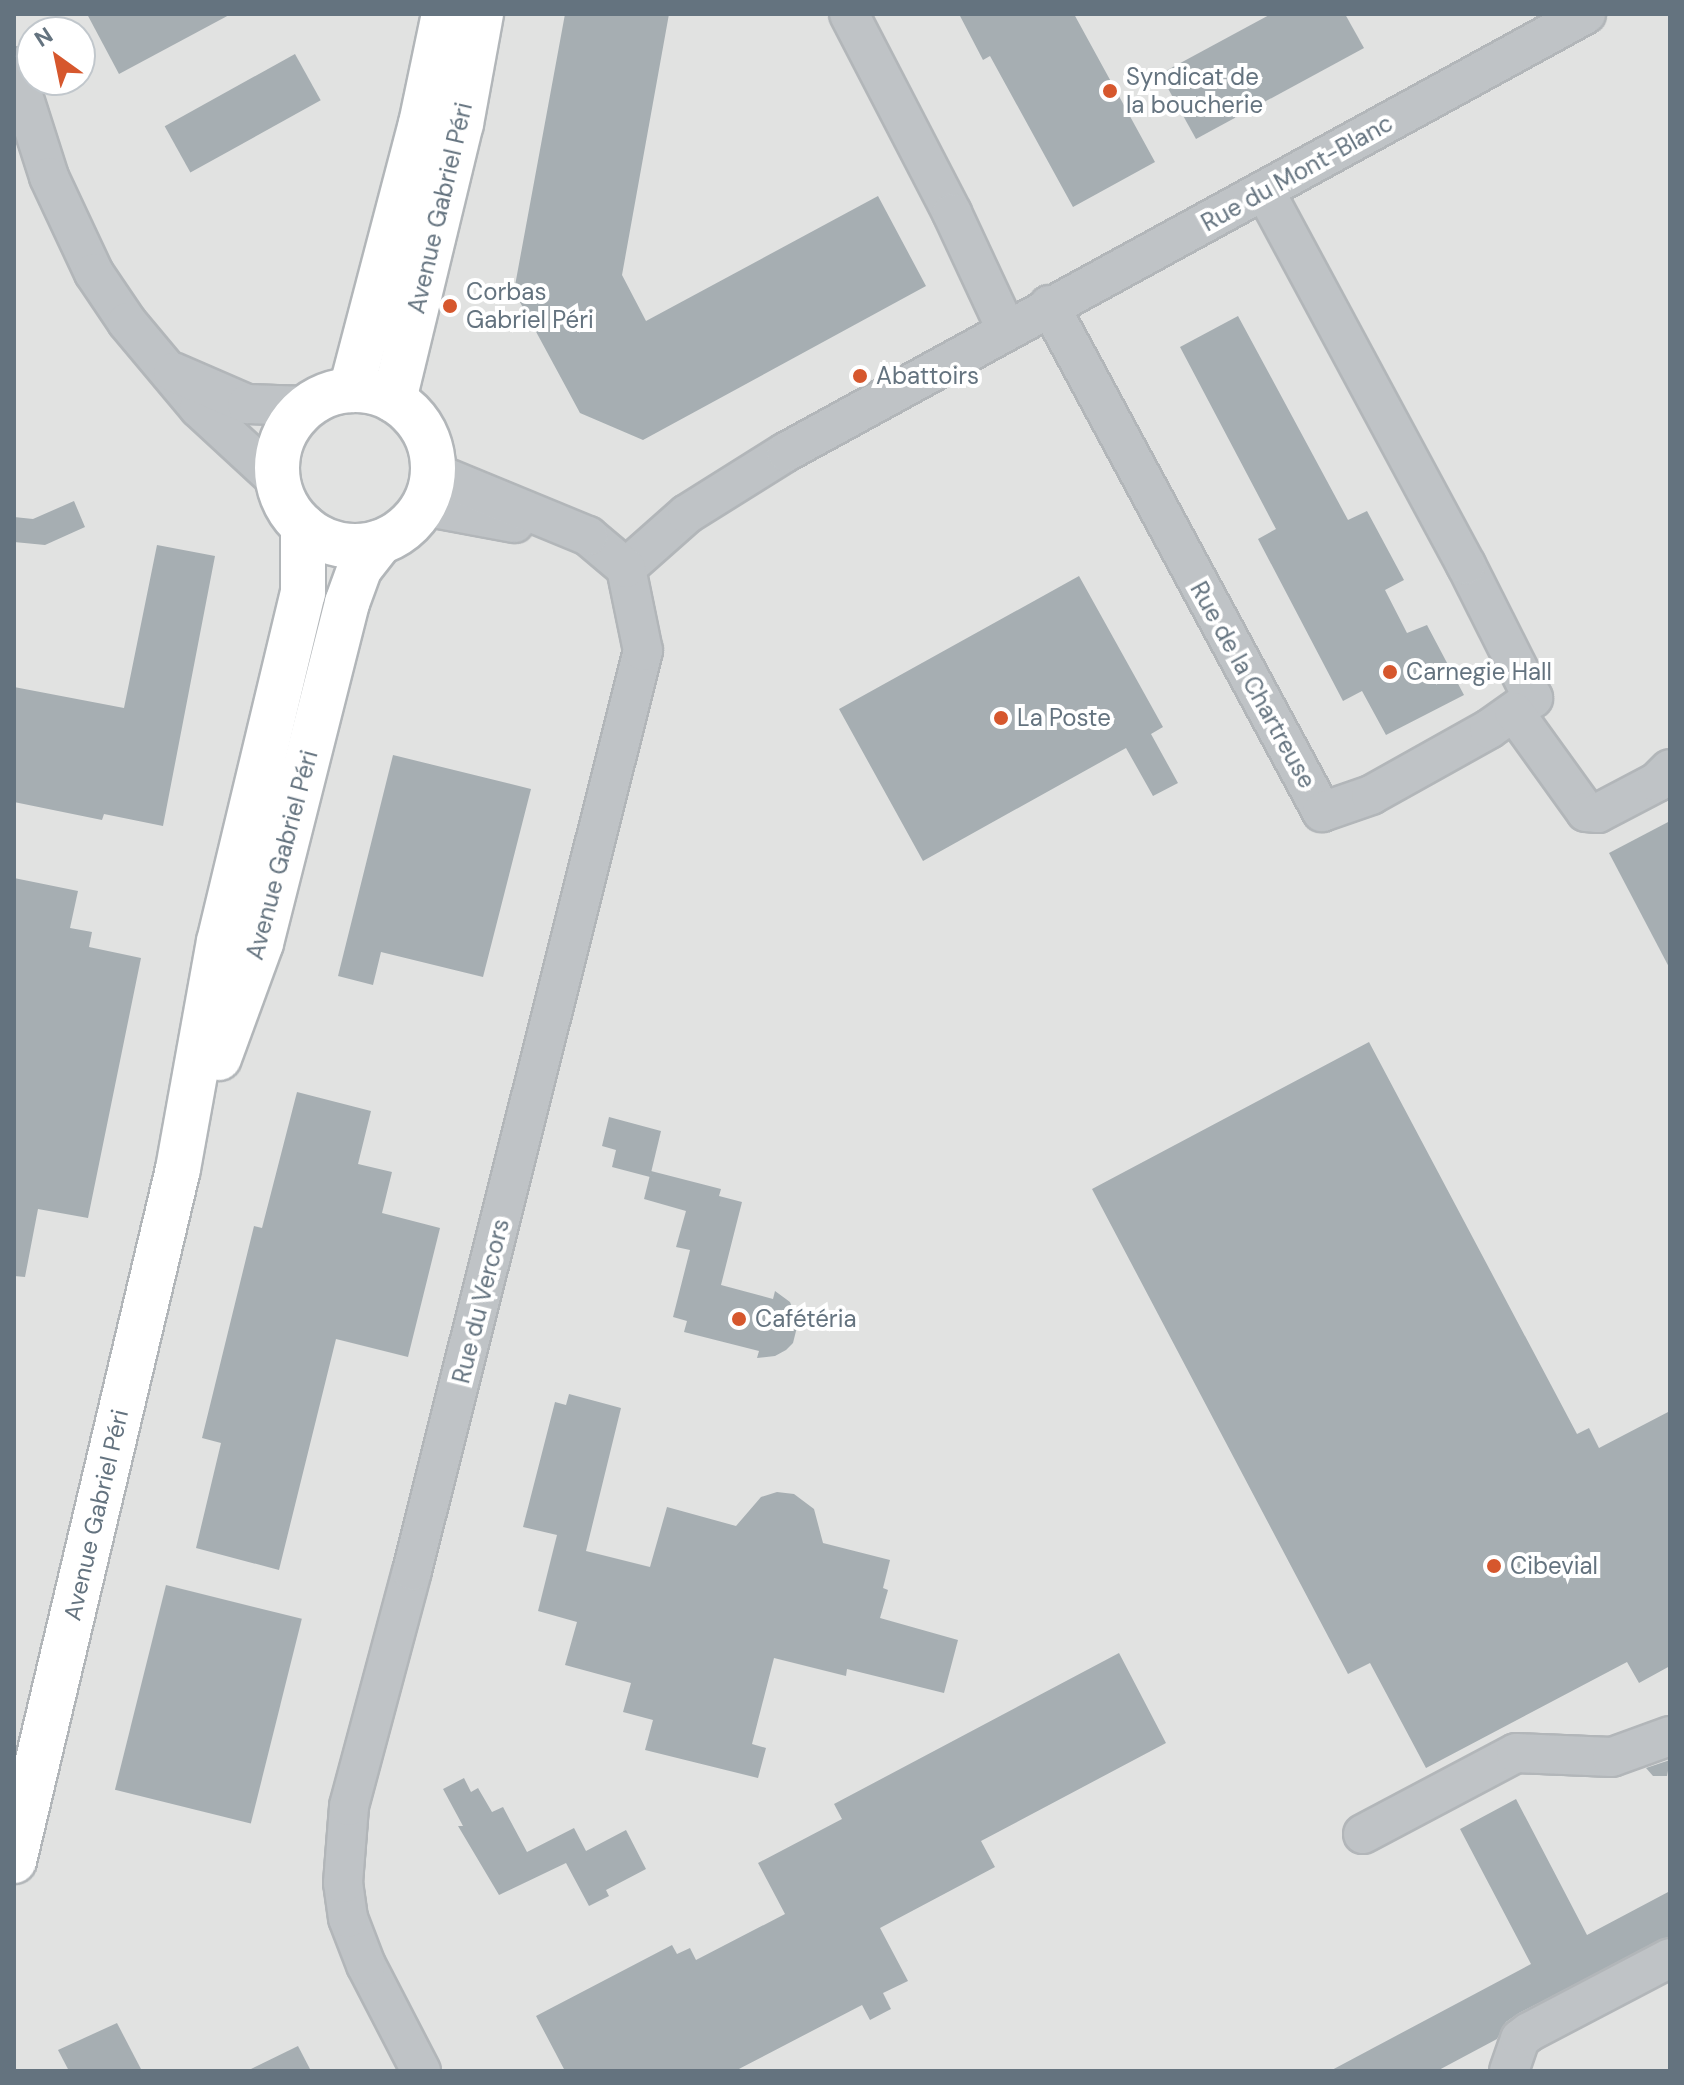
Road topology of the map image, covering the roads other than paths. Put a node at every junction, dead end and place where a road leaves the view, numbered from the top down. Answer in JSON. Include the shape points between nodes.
{"nodes":[{"id":1,"x":444,"y":14,"type":"edge"},
{"id":2,"x":481,"y":14,"type":"edge"},
{"id":3,"x":849,"y":14,"type":"edge"},
{"id":4,"x":1586,"y":14,"type":"edge"},
{"id":5,"x":14,"y":67,"type":"edge"},
{"id":6,"x":32,"y":178,"type":"edge"},
{"id":7,"x":1265,"y":191,"type":"junction"},
{"id":8,"x":1049,"y":305,"type":"junction"},
{"id":9,"x":1006,"y":329,"type":"junction"},
{"id":10,"x":172,"y":372,"type":"junction"},
{"id":11,"x":351,"y":390,"type":"junction"},
{"id":12,"x":394,"y":400,"type":"junction"},
{"id":13,"x":308,"y":406,"type":"junction"},
{"id":14,"x":278,"y":481,"type":"junction"},
{"id":15,"x":428,"y":489,"type":"junction"},
{"id":16,"x":303,"y":526,"type":"junction"},
{"id":17,"x":380,"y":542,"type":"junction"},
{"id":18,"x":626,"y":568,"type":"junction"},
{"id":19,"x":1514,"y":712,"type":"junction"},
{"id":20,"x":1670,"y":769,"type":"edge"},
{"id":21,"x":178,"y":1169,"type":"junction"},
{"id":22,"x":1670,"y":1736,"type":"edge"},
{"id":23,"x":1363,"y":1834,"type":"dead end"},
{"id":24,"x":14,"y":1861,"type":"edge"},
{"id":25,"x":1670,"y":1958,"type":"edge"},
{"id":26,"x":421,"y":2071,"type":"edge"},
{"id":27,"x":1509,"y":2071,"type":"edge"}],
"edges":[{"from":1,"to":11,"type":"main road","name":"Avenue Gabriel Péri","via":[[421,124]]},
{"from":2,"to":12,"type":"main road","name":"Avenue Gabriel Péri","via":[[461,124]]},
{"from":3,"to":9,"type":"street"},
{"from":4,"to":7,"type":"street","name":"Rue du Mont-Blanc"},
{"from":5,"to":6,"type":"street"},
{"from":6,"to":10,"type":"street","via":[[127,322]]},
{"from":7,"to":8,"type":"street","name":"Rue du Mont-Blanc"},
{"from":7,"to":19,"type":"street","via":[[1533,698]]},
{"from":8,"to":9,"type":"street","name":"Rue du Mont-Blanc"},
{"from":8,"to":19,"type":"street","name":"Rue de la Chartreuse","via":[[1322,812],[1371,795]]},
{"from":9,"to":18,"type":"street","name":"Rue du Mont-Blanc","via":[[687,514]]},
{"from":10,"to":13,"type":"street","via":[[247,404]]},
{"from":10,"to":14,"type":"street","via":[[199,408]]},
{"from":11,"to":12,"type":"main road"},
{"from":11,"to":13,"type":"main road"},
{"from":12,"to":15,"type":"main road","via":[[424,430],[431,451]]},
{"from":13,"to":14,"type":"main road","via":[[286,432]]},
{"from":14,"to":16,"type":"main road","via":[[287,506]]},
{"from":15,"to":17,"type":"main road","via":[[412,522]]},
{"from":15,"to":18,"type":"street","via":[[588,536]]},
{"from":16,"to":17,"type":"main road","via":[[339,545]]},
{"from":16,"to":21,"type":"main road","name":"Avenue Gabriel Péri","via":[[303,593],[219,942]]},
{"from":17,"to":21,"type":"main road","name":"Avenue Gabriel Péri","via":[[360,568],[347,603],[261,943]]},
{"from":18,"to":26,"type":"street","name":"Rue du Vercors","via":[[643,651],[344,1835],[348,1918]]},
{"from":19,"to":20,"type":"street","via":[[1586,812],[1598,813],[1657,782]]},
{"from":21,"to":24,"type":"main road","name":"Avenue Gabriel Péri"},
{"from":22,"to":23,"type":"street","via":[[1612,1757],[1516,1753]]},
{"from":25,"to":27,"type":"street","via":[[1529,2032],[1520,2039]]}]}
